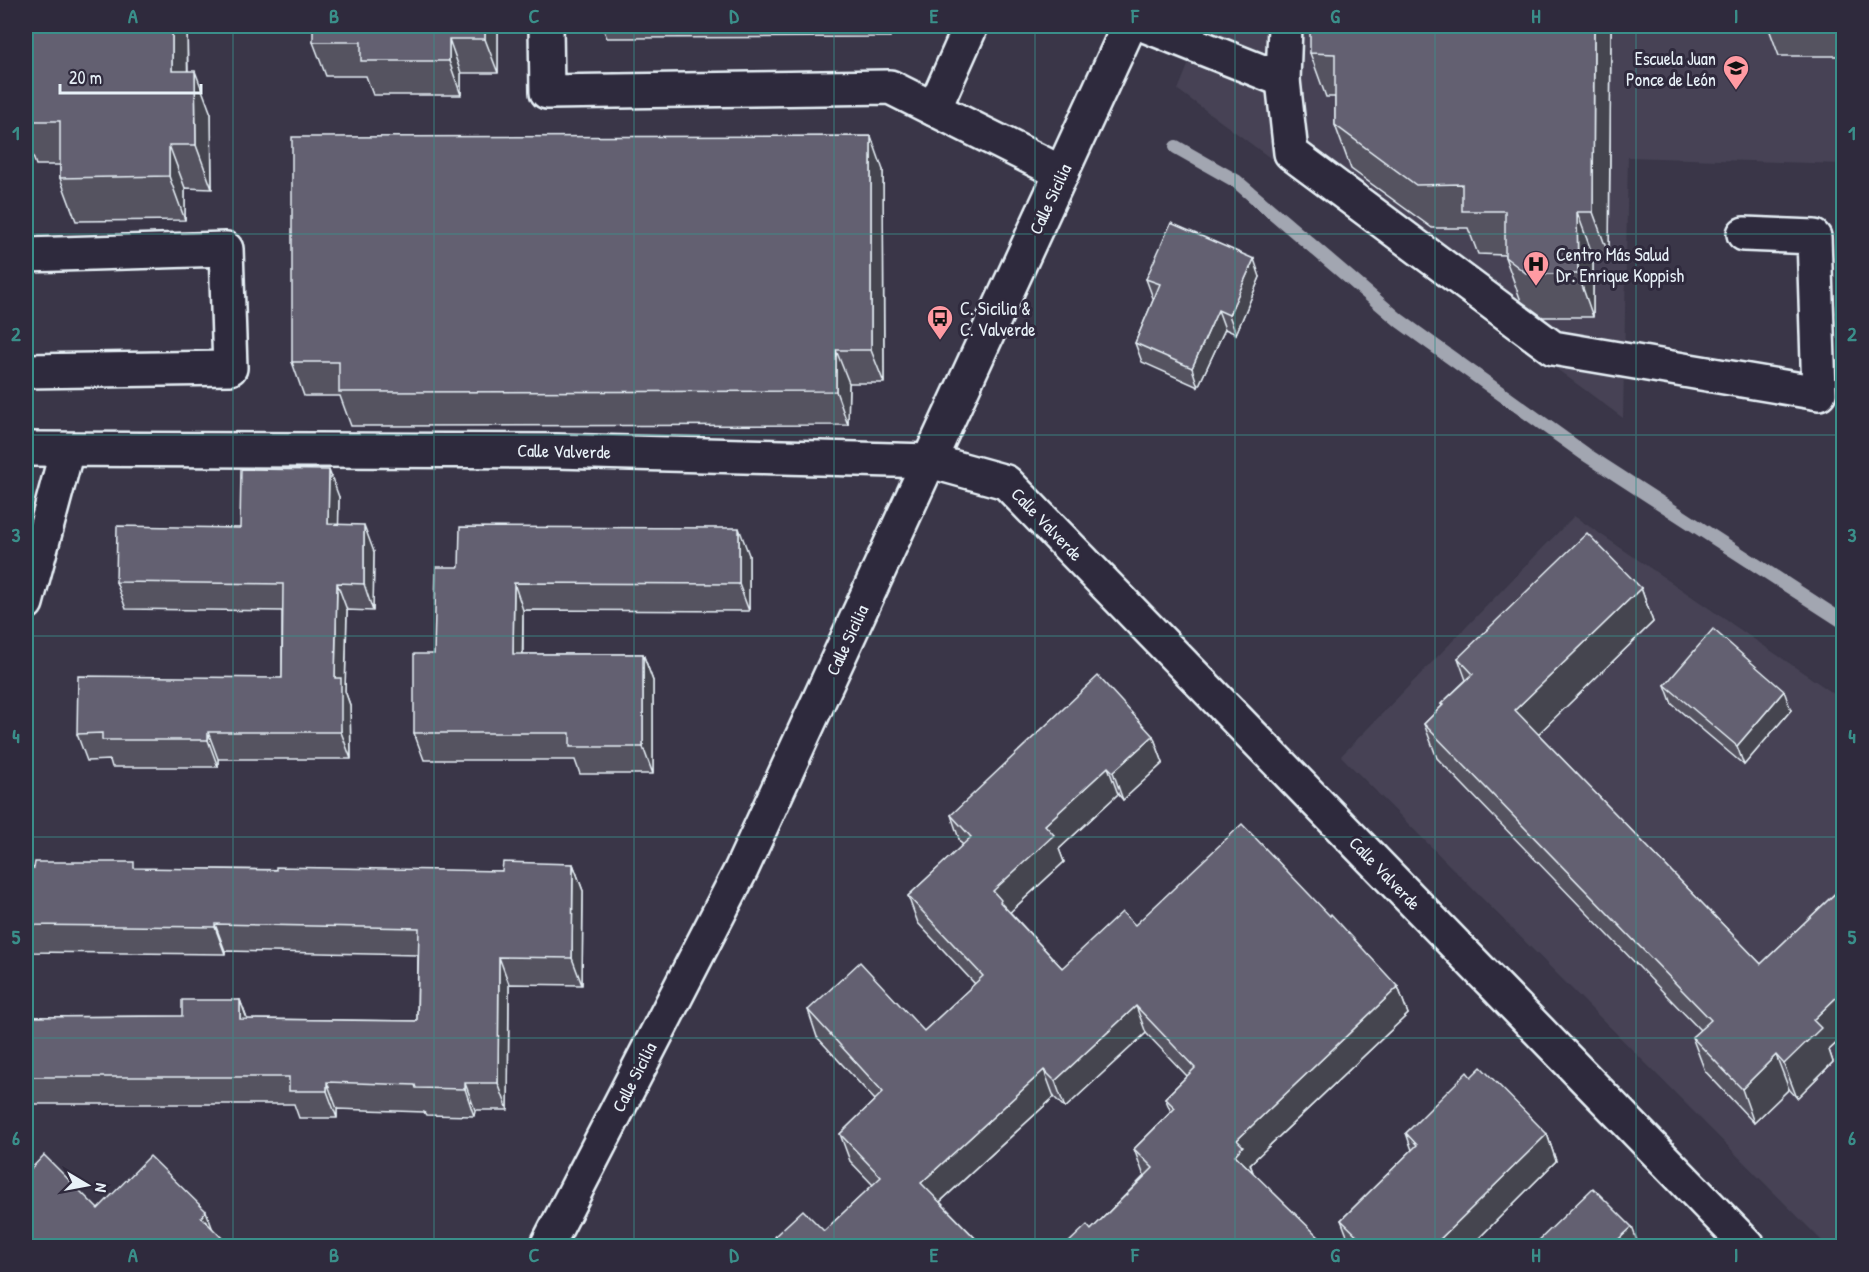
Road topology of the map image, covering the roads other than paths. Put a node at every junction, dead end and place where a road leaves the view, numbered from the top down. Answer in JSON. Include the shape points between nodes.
{"nodes":[{"id":1,"x":546,"y":26,"type":"edge"},
{"id":2,"x":971,"y":26,"type":"edge"},
{"id":3,"x":1129,"y":26,"type":"edge"},
{"id":4,"x":1147,"y":26,"type":"edge"},
{"id":5,"x":1285,"y":26,"type":"edge"},
{"id":6,"x":1284,"y":80,"type":"junction"},
{"id":7,"x":934,"y":109,"type":"junction"},
{"id":8,"x":1062,"y":173,"type":"junction"},
{"id":9,"x":1744,"y":234,"type":"dead end"},
{"id":10,"x":26,"y":255,"type":"edge"},
{"id":11,"x":26,"y":371,"type":"edge"},
{"id":12,"x":26,"y":450,"type":"edge"},
{"id":13,"x":67,"y":450,"type":"junction"},
{"id":14,"x":930,"y":460,"type":"junction"},
{"id":15,"x":26,"y":603,"type":"edge"},
{"id":16,"x":547,"y":1246,"type":"edge"},
{"id":17,"x":1748,"y":1246,"type":"edge"}],
"edges":[{"from":1,"to":7,"type":"street","via":[[547,92],[890,87]]},
{"from":2,"to":7,"type":"street"},
{"from":3,"to":8,"type":"street","name":"Calle Sicilia"},
{"from":4,"to":6,"type":"street"},
{"from":5,"to":6,"type":"street"},
{"from":6,"to":9,"type":"street","via":[[1291,153],[1553,348],[1819,393],[1814,237]]},
{"from":7,"to":8,"type":"street"},
{"from":8,"to":14,"type":"street","name":"Calle Sicilia"},
{"from":10,"to":11,"type":"street","via":[[226,249],[230,368]]},
{"from":12,"to":13,"type":"street","name":"Calle Valverde"},
{"from":13,"to":14,"type":"street","name":"Calle Valverde","via":[[556,451]]},
{"from":13,"to":15,"type":"street"},
{"from":14,"to":16,"type":"street","name":"Calle Sicilia","via":[[741,870]]},
{"from":14,"to":17,"type":"street","name":"Calle Valverde","via":[[1006,482]]}]}
